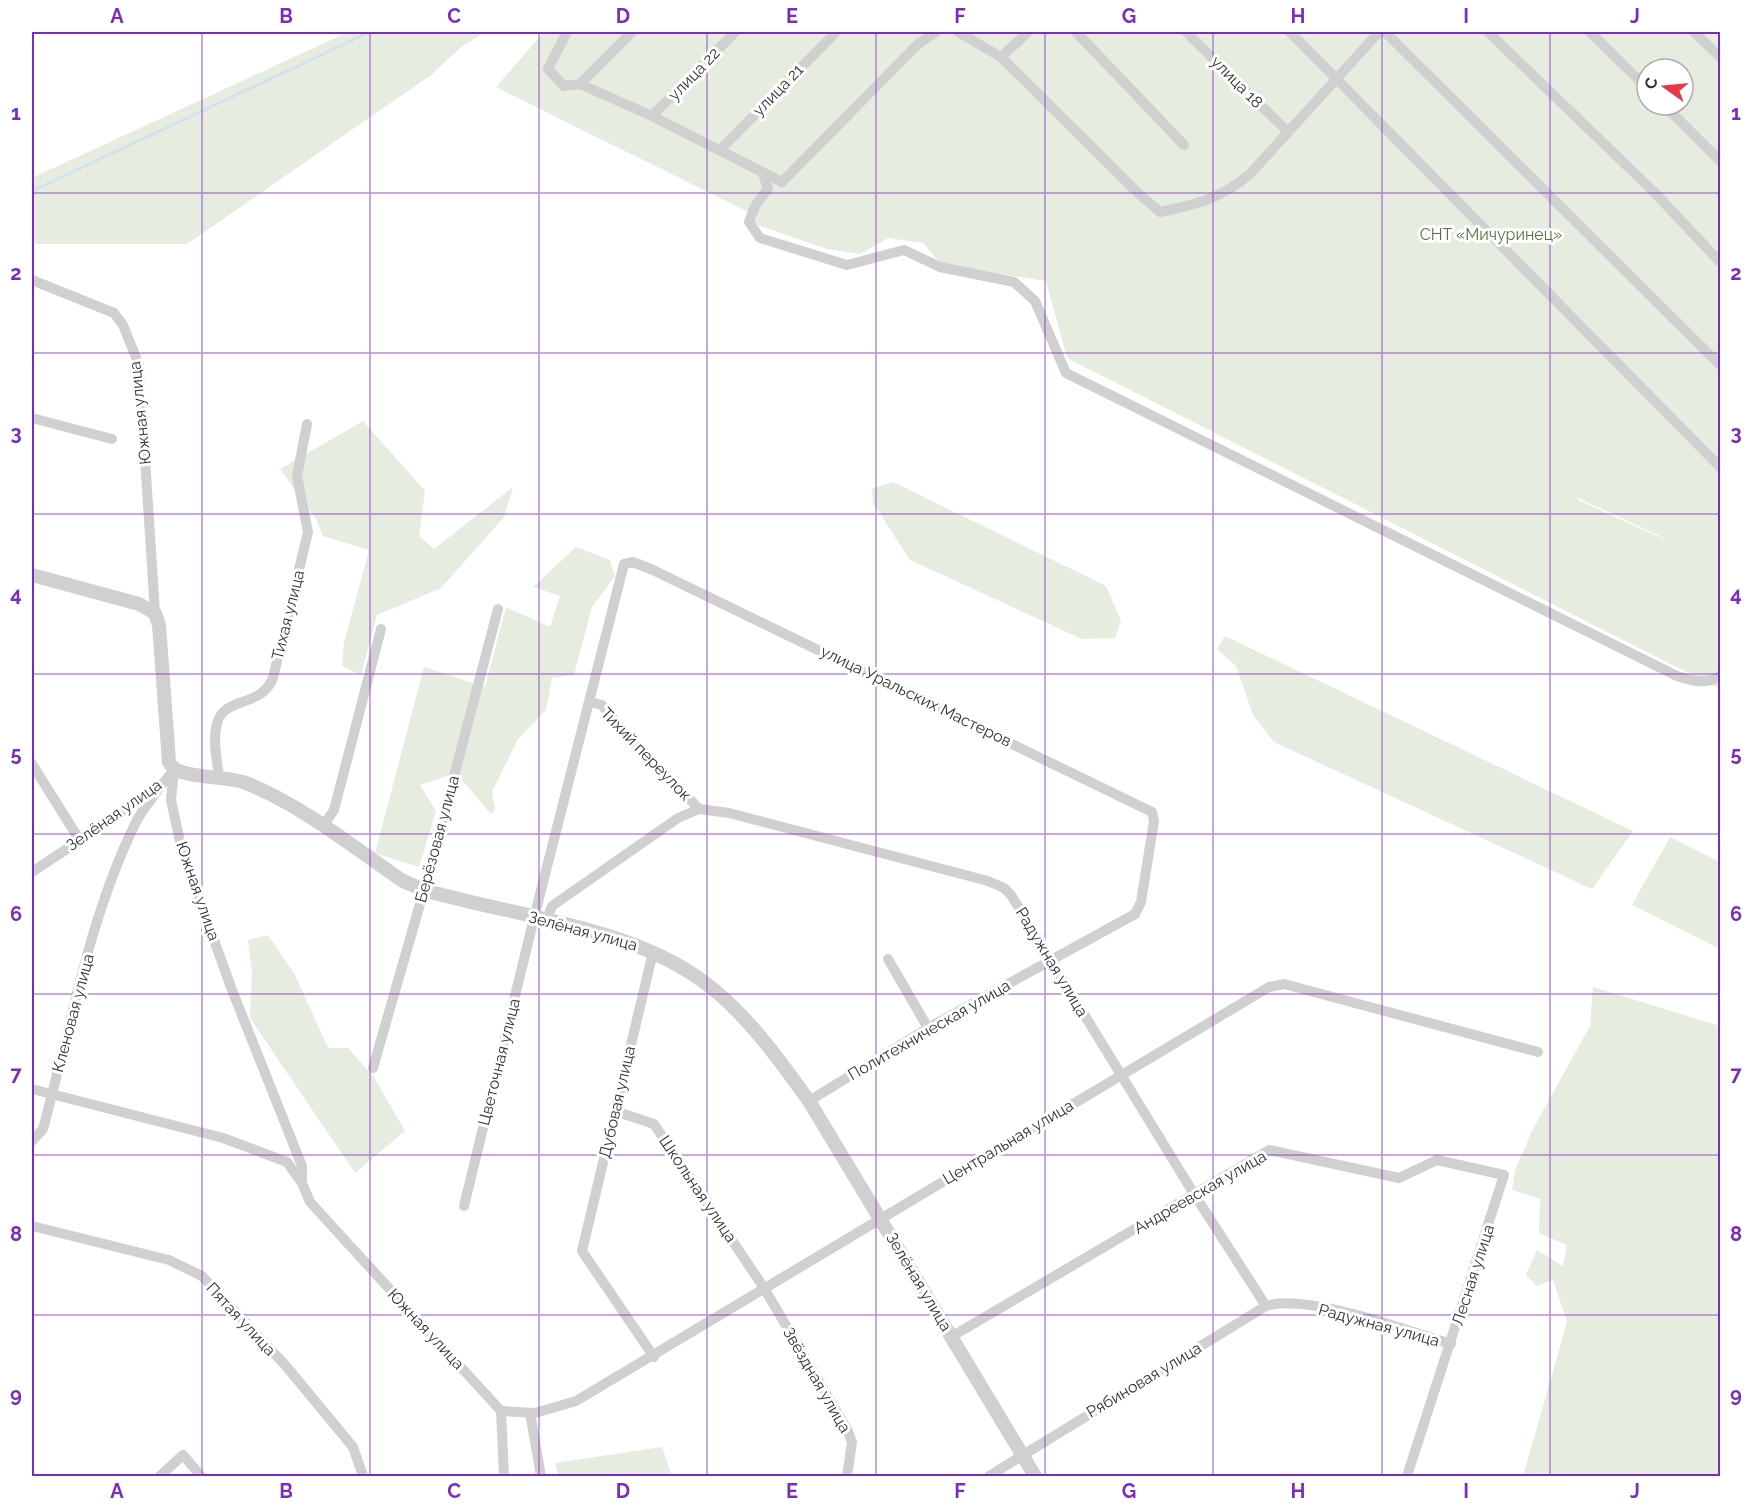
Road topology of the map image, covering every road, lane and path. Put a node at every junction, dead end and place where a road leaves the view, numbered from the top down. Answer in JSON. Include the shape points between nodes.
{"nodes":[{"id":1,"x":567,"y":32,"type":"edge"},
{"id":2,"x":632,"y":32,"type":"edge"},
{"id":3,"x":735,"y":32,"type":"edge"},
{"id":4,"x":836,"y":32,"type":"edge"},
{"id":5,"x":936,"y":32,"type":"edge"},
{"id":6,"x":958,"y":32,"type":"edge"},
{"id":7,"x":1028,"y":32,"type":"edge"},
{"id":8,"x":1076,"y":32,"type":"edge"},
{"id":9,"x":1186,"y":32,"type":"edge"},
{"id":10,"x":1290,"y":32,"type":"edge"},
{"id":11,"x":1379,"y":32,"type":"edge"},
{"id":12,"x":1385,"y":32,"type":"edge"},
{"id":13,"x":1401,"y":32,"type":"edge"},
{"id":14,"x":1488,"y":32,"type":"edge"},
{"id":15,"x":1590,"y":32,"type":"edge"},
{"id":16,"x":1694,"y":32,"type":"edge"},
{"id":17,"x":1393,"y":40,"type":"junction"},
{"id":18,"x":1000,"y":57,"type":"junction"},
{"id":19,"x":1720,"y":57,"type":"edge"},
{"id":20,"x":1336,"y":76,"type":"junction"},
{"id":21,"x":1635,"y":76,"type":"edge"},
{"id":22,"x":580,"y":84,"type":"junction"},
{"id":23,"x":652,"y":116,"type":"junction"},
{"id":24,"x":1676,"y":117,"type":"edge"},
{"id":25,"x":1288,"y":132,"type":"junction"},
{"id":26,"x":1184,"y":146,"type":"dead end"},
{"id":27,"x":721,"y":149,"type":"junction"},
{"id":28,"x":1720,"y":160,"type":"edge"},
{"id":29,"x":762,"y":174,"type":"junction"},
{"id":30,"x":1719,"y":261,"type":"edge"},
{"id":31,"x":32,"y":280,"type":"edge"},
{"id":32,"x":1720,"y":365,"type":"edge"},
{"id":33,"x":32,"y":418,"type":"edge"},
{"id":34,"x":307,"y":424,"type":"dead end"},
{"id":35,"x":112,"y":439,"type":"dead end"},
{"id":36,"x":1720,"y":467,"type":"edge"},
{"id":37,"x":32,"y":575,"type":"edge"},
{"id":38,"x":498,"y":609,"type":"dead end"},
{"id":39,"x":155,"y":614,"type":"junction"},
{"id":40,"x":381,"y":629,"type":"dead end"},
{"id":41,"x":1720,"y":676,"type":"edge"},
{"id":42,"x":590,"y":702,"type":"junction"},
{"id":43,"x":32,"y":764,"type":"edge"},
{"id":44,"x":174,"y":770,"type":"junction"},
{"id":45,"x":219,"y":776,"type":"junction"},
{"id":46,"x":160,"y":786,"type":"junction"},
{"id":47,"x":699,"y":809,"type":"junction"},
{"id":48,"x":322,"y":826,"type":"junction"},
{"id":49,"x":79,"y":839,"type":"junction"},
{"id":50,"x":32,"y":872,"type":"edge"},
{"id":51,"x":424,"y":890,"type":"junction"},
{"id":52,"x":540,"y":919,"type":"junction"},
{"id":53,"x":653,"y":952,"type":"junction"},
{"id":54,"x":888,"y":959,"type":"dead end"},
{"id":55,"x":1050,"y":962,"type":"junction"},
{"id":56,"x":928,"y":1028,"type":"junction"},
{"id":57,"x":1538,"y":1052,"type":"dead end"},
{"id":58,"x":373,"y":1068,"type":"dead end"},
{"id":59,"x":1122,"y":1075,"type":"junction"},
{"id":60,"x":32,"y":1089,"type":"edge"},
{"id":61,"x":52,"y":1093,"type":"junction"},
{"id":62,"x":809,"y":1101,"type":"junction"},
{"id":63,"x":615,"y":1111,"type":"junction"},
{"id":64,"x":32,"y":1141,"type":"edge"},
{"id":65,"x":1504,"y":1175,"type":"joint"},
{"id":66,"x":302,"y":1183,"type":"junction"},
{"id":67,"x":1194,"y":1194,"type":"junction"},
{"id":68,"x":464,"y":1206,"type":"dead end"},
{"id":69,"x":880,"y":1218,"type":"junction"},
{"id":70,"x":32,"y":1226,"type":"edge"},
{"id":71,"x":764,"y":1288,"type":"junction"},
{"id":72,"x":1266,"y":1306,"type":"junction"},
{"id":73,"x":951,"y":1337,"type":"junction"},
{"id":74,"x":1451,"y":1344,"type":"junction"},
{"id":75,"x":654,"y":1357,"type":"junction"},
{"id":76,"x":501,"y":1411,"type":"junction"},
{"id":77,"x":530,"y":1413,"type":"junction"},
{"id":78,"x":1022,"y":1455,"type":"junction"},
{"id":79,"x":159,"y":1476,"type":"edge"},
{"id":80,"x":201,"y":1476,"type":"edge"},
{"id":81,"x":363,"y":1476,"type":"edge"},
{"id":82,"x":504,"y":1476,"type":"edge"},
{"id":83,"x":541,"y":1476,"type":"edge"},
{"id":84,"x":847,"y":1476,"type":"edge"},
{"id":85,"x":989,"y":1476,"type":"edge"},
{"id":86,"x":1035,"y":1476,"type":"edge"},
{"id":87,"x":1407,"y":1476,"type":"edge"}],
"edges":[{"from":1,"to":22,"type":"street","via":[[548,69],[564,86]]},
{"from":2,"to":22,"type":"street"},
{"from":3,"to":23,"type":"street","name":"улица 22"},
{"from":4,"to":27,"type":"street","name":"улица 21"},
{"from":5,"to":29,"type":"street","via":[[918,44],[782,182]]},
{"from":6,"to":18,"type":"street"},
{"from":7,"to":18,"type":"street"},
{"from":8,"to":26,"type":"street"},
{"from":9,"to":25,"type":"street","name":"улица 18"},
{"from":10,"to":20,"type":"street"},
{"from":11,"to":20,"type":"street"},
{"from":12,"to":17,"type":"street"},
{"from":13,"to":17,"type":"street"},
{"from":14,"to":30,"type":"street","via":[[1653,191]]},
{"from":15,"to":21,"type":"street"},
{"from":16,"to":19,"type":"street"},
{"from":17,"to":32,"type":"street"},
{"from":18,"to":25,"type":"street","via":[[1160,212],[1229,192]]},
{"from":20,"to":25,"type":"street"},
{"from":20,"to":36,"type":"street"},
{"from":22,"to":23,"type":"street"},
{"from":23,"to":27,"type":"street"},
{"from":24,"to":28,"type":"street"},
{"from":27,"to":29,"type":"street"},
{"from":29,"to":41,"type":"street","via":[[768,189],[749,222],[760,238],[847,264],[904,250],[940,267],[1014,282],[1035,301],[1066,373],[1677,676],[1708,682]]},
{"from":31,"to":39,"type":"street","name":"Южная улица","via":[[114,312],[139,365]]},
{"from":33,"to":35,"type":"street"},
{"from":34,"to":45,"type":"street","name":"Тихая улица","via":[[297,476],[308,532],[273,678],[268,690],[259,697],[232,705],[222,714],[216,727]]},
{"from":37,"to":39,"type":"street","via":[[139,604]]},
{"from":38,"to":51,"type":"street","name":"Берёзовая улица"},
{"from":39,"to":44,"type":"street","name":"Южная улица","via":[[159,624],[169,762]]},
{"from":40,"to":48,"type":"street","via":[[334,810]]},
{"from":42,"to":47,"type":"street","name":"Тихий переулок","via":[[602,705],[644,755]]},
{"from":42,"to":52,"type":"street","name":"Цветочная улица"},
{"from":42,"to":55,"type":"street","name":"улица Уральских Мастеров","via":[[624,564],[633,562],[1145,806],[1154,821],[1141,902],[1135,914]]},
{"from":43,"to":49,"type":"street"},
{"from":44,"to":45,"type":"street","name":"Зелёная улица"},
{"from":44,"to":46,"type":"street","name":"Зелёная улица"},
{"from":44,"to":66,"type":"street","name":"Южная улица","via":[[171,800],[182,851],[302,1166]]},
{"from":45,"to":48,"type":"street","name":"Зелёная улица","via":[[267,792]]},
{"from":46,"to":49,"type":"street","name":"Зелёная улица"},
{"from":46,"to":61,"type":"street","name":"Кленовая улица","via":[[136,822],[119,860],[88,953]]},
{"from":47,"to":52,"type":"street","via":[[678,818],[552,906]]},
{"from":47,"to":55,"type":"street","name":"Радужная улица","via":[[729,813],[988,881],[1011,895]]},
{"from":48,"to":51,"type":"street","name":"Зелёная улица","via":[[403,881]]},
{"from":49,"to":50,"type":"street","name":"Зелёная улица"},
{"from":51,"to":52,"type":"street","name":"Зелёная улица"},
{"from":51,"to":58,"type":"street","name":"Берёзовая улица"},
{"from":52,"to":53,"type":"street","name":"Зелёная улица"},
{"from":52,"to":68,"type":"street","name":"Цветочная улица"},
{"from":53,"to":62,"type":"street","name":"Зелёная улица","via":[[704,982],[728,1002]]},
{"from":53,"to":63,"type":"street","name":"Дубовая улица"},
{"from":54,"to":56,"type":"street"},
{"from":55,"to":56,"type":"street","name":"Политехническая улица"},
{"from":55,"to":59,"type":"street","name":"Радужная улица"},
{"from":56,"to":62,"type":"street","name":"Политехническая улица"},
{"from":57,"to":59,"type":"street","name":"Центральная улица","via":[[1284,984],[1269,987]]},
{"from":59,"to":67,"type":"street","name":"Радужная улица"},
{"from":59,"to":69,"type":"street","name":"Центральная улица"},
{"from":60,"to":61,"type":"street"},
{"from":61,"to":64,"type":"street","via":[[43,1129]]},
{"from":61,"to":66,"type":"street","name":"Кленовая улица","via":[[223,1138],[287,1162]]},
{"from":62,"to":69,"type":"street","name":"Зелёная улица"},
{"from":63,"to":71,"type":"street","name":"Школьная улица","via":[[654,1124]]},
{"from":63,"to":75,"type":"street","name":"Дубовая улица","via":[[582,1251]]},
{"from":65,"to":67,"type":"street","name":"Андреевская улица","via":[[1437,1160],[1399,1178],[1269,1150]]},
{"from":65,"to":74,"type":"street","name":"Лесная улица"},
{"from":66,"to":76,"type":"street","name":"Южная улица","via":[[310,1202]]},
{"from":67,"to":72,"type":"street","name":"Радужная улица"},
{"from":67,"to":73,"type":"street","name":"Андреевская улица"},
{"from":69,"to":71,"type":"street","name":"Центральная улица"},
{"from":69,"to":73,"type":"street","name":"Зелёная улица"},
{"from":70,"to":81,"type":"street","name":"Пятая улица","via":[[169,1260],[202,1276],[334,1424],[353,1448]]},
{"from":71,"to":75,"type":"street","name":"Центральная улица"},
{"from":71,"to":84,"type":"street","name":"Звёздная улица","via":[[847,1429],[852,1442]]},
{"from":72,"to":74,"type":"street","name":"Радужная улица","via":[[1278,1302],[1334,1310]]},
{"from":72,"to":78,"type":"street","name":"Рябиновая улица"},
{"from":73,"to":78,"type":"street","name":"Зелёная улица"},
{"from":74,"to":87,"type":"street","name":"Лесная улица"},
{"from":75,"to":77,"type":"street","name":"Центральная улица","via":[[576,1401]]},
{"from":76,"to":77,"type":"street","name":"Центральная улица"},
{"from":76,"to":82,"type":"street"},
{"from":77,"to":83,"type":"street"},
{"from":78,"to":85,"type":"street","name":"Рябиновая улица"},
{"from":78,"to":86,"type":"street","name":"Зелёная улица"},
{"from":79,"to":80,"type":"street","via":[[183,1455]]}]}
